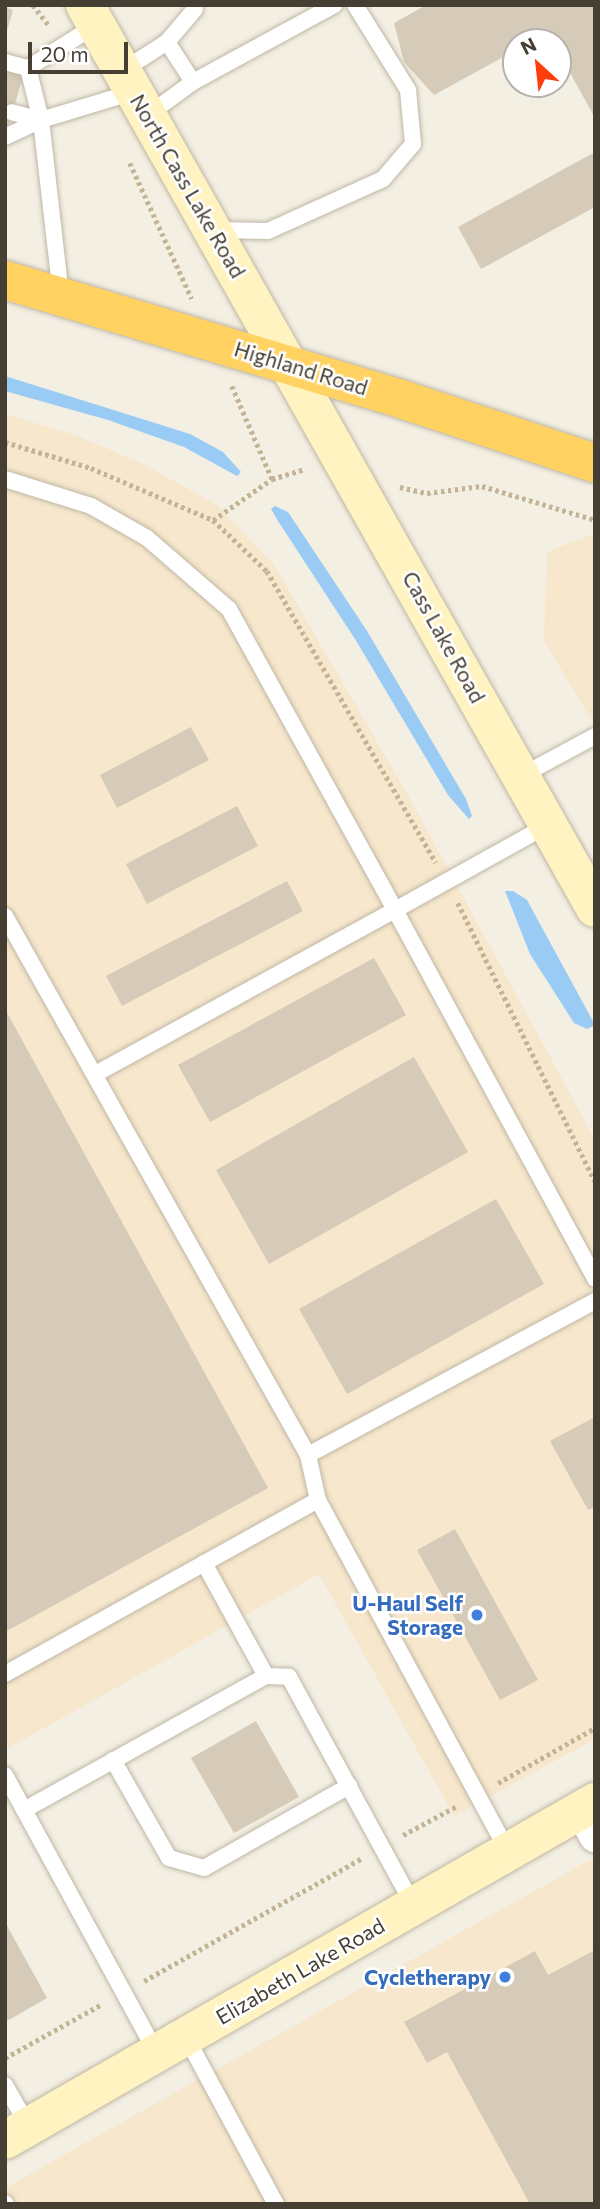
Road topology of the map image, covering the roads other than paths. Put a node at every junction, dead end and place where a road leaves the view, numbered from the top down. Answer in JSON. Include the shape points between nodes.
{"nodes":[{"id":1,"x":334,"y":5,"type":"edge"},
{"id":2,"x":355,"y":5,"type":"edge"},
{"id":3,"x":195,"y":9,"type":"dead end"},
{"id":4,"x":91,"y":15,"type":"edge"},
{"id":5,"x":167,"y":42,"type":"junction"},
{"id":6,"x":5,"y":62,"type":"edge"},
{"id":7,"x":28,"y":68,"type":"junction"},
{"id":8,"x":193,"y":82,"type":"junction"},
{"id":9,"x":135,"y":92,"type":"junction"},
{"id":10,"x":12,"y":112,"type":"dead end"},
{"id":11,"x":41,"y":120,"type":"junction"},
{"id":12,"x":5,"y":137,"type":"edge"},
{"id":13,"x":214,"y":230,"type":"junction"},
{"id":14,"x":5,"y":280,"type":"edge"},
{"id":15,"x":61,"y":297,"type":"junction"},
{"id":16,"x":292,"y":367,"type":"junction"},
{"id":17,"x":595,"y":463,"type":"edge"},
{"id":18,"x":5,"y":479,"type":"edge"},
{"id":19,"x":595,"y":736,"type":"edge"},
{"id":20,"x":521,"y":776,"type":"junction"},
{"id":21,"x":548,"y":825,"type":"junction"},
{"id":22,"x":595,"y":908,"type":"edge"},
{"id":23,"x":395,"y":910,"type":"junction"},
{"id":24,"x":5,"y":916,"type":"edge"},
{"id":25,"x":95,"y":1074,"type":"junction"},
{"id":26,"x":595,"y":1279,"type":"edge"},
{"id":27,"x":595,"y":1301,"type":"edge"},
{"id":28,"x":308,"y":1455,"type":"junction"},
{"id":29,"x":317,"y":1500,"type":"junction"},
{"id":30,"x":204,"y":1563,"type":"junction"},
{"id":31,"x":5,"y":1674,"type":"edge"},
{"id":32,"x":266,"y":1676,"type":"junction"},
{"id":33,"x":113,"y":1760,"type":"junction"},
{"id":34,"x":5,"y":1775,"type":"edge"},
{"id":35,"x":349,"y":1786,"type":"junction"},
{"id":36,"x":24,"y":1810,"type":"junction"},
{"id":37,"x":590,"y":1816,"type":"edge"},
{"id":38,"x":508,"y":1851,"type":"junction"},
{"id":39,"x":414,"y":1906,"type":"junction"},
{"id":40,"x":171,"y":2045,"type":"junction"},
{"id":41,"x":5,"y":2085,"type":"edge"},
{"id":42,"x":17,"y":2134,"type":"edge"},
{"id":43,"x":276,"y":2204,"type":"edge"}],
"edges":[{"from":1,"to":8,"type":"lane"},
{"from":2,"to":13,"type":"lane","via":[[408,90],[413,144],[383,180],[268,231]]},
{"from":3,"to":5,"type":"lane"},
{"from":4,"to":7,"type":"lane","via":[[65,46]]},
{"from":4,"to":9,"type":"street","name":"North Cass Lake Road"},
{"from":5,"to":8,"type":"lane"},
{"from":5,"to":9,"type":"lane"},
{"from":6,"to":7,"type":"lane"},
{"from":7,"to":11,"type":"lane"},
{"from":8,"to":9,"type":"lane"},
{"from":9,"to":11,"type":"lane"},
{"from":9,"to":13,"type":"street","name":"North Cass Lake Road"},
{"from":10,"to":11,"type":"lane"},
{"from":11,"to":12,"type":"lane"},
{"from":11,"to":15,"type":"lane"},
{"from":13,"to":16,"type":"street","name":"North Cass Lake Road"},
{"from":14,"to":15,"type":"highway","name":"Highland Road"},
{"from":15,"to":16,"type":"highway","name":"Highland Road"},
{"from":16,"to":17,"type":"highway","name":"Highland Road"},
{"from":16,"to":20,"type":"street","name":"Cass Lake Road"},
{"from":18,"to":23,"type":"lane","via":[[91,506],[154,543],[229,609]]},
{"from":19,"to":20,"type":"lane"},
{"from":20,"to":21,"type":"street","name":"Cass Lake Road"},
{"from":21,"to":22,"type":"street","name":"Cass Lake Road"},
{"from":21,"to":23,"type":"lane"},
{"from":23,"to":25,"type":"lane"},
{"from":23,"to":26,"type":"lane"},
{"from":24,"to":25,"type":"lane"},
{"from":25,"to":28,"type":"lane"},
{"from":27,"to":28,"type":"lane"},
{"from":28,"to":29,"type":"lane"},
{"from":29,"to":30,"type":"lane"},
{"from":29,"to":38,"type":"lane"},
{"from":30,"to":31,"type":"lane"},
{"from":30,"to":32,"type":"lane"},
{"from":32,"to":33,"type":"lane"},
{"from":32,"to":35,"type":"lane","via":[[289,1677]]},
{"from":33,"to":35,"type":"lane","via":[[169,1858],[204,1868]]},
{"from":33,"to":36,"type":"lane"},
{"from":34,"to":36,"type":"lane"},
{"from":35,"to":39,"type":"lane"},
{"from":36,"to":40,"type":"lane","via":[[123,1992]]},
{"from":37,"to":38,"type":"street","name":"Elizabeth Lake Road"},
{"from":38,"to":39,"type":"street","name":"Elizabeth Lake Road"},
{"from":39,"to":40,"type":"street","name":"Elizabeth Lake Road"},
{"from":40,"to":42,"type":"street","name":"Elizabeth Lake Road"},
{"from":40,"to":43,"type":"lane"},
{"from":41,"to":42,"type":"lane"}]}
